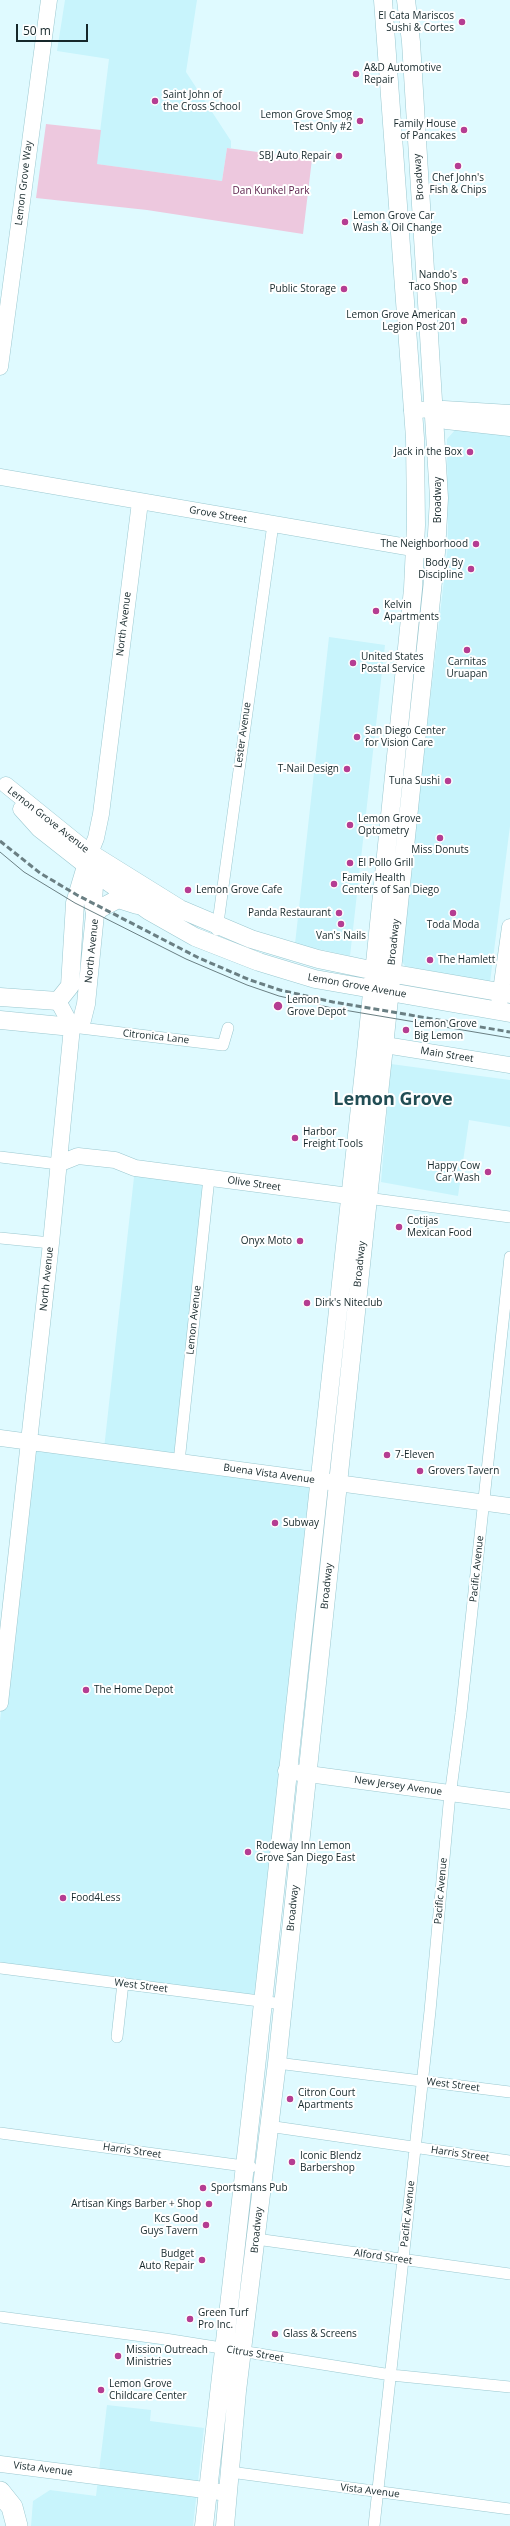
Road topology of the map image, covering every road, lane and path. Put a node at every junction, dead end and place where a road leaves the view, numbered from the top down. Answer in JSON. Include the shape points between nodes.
{"nodes":[{"id":1,"x":49,"y":0,"type":"edge"},
{"id":2,"x":383,"y":0,"type":"edge"},
{"id":3,"x":406,"y":0,"type":"edge"},
{"id":4,"x":0,"y":366,"type":"edge"},
{"id":5,"x":412,"y":410,"type":"junction"},
{"id":6,"x":433,"y":410,"type":"junction"},
{"id":7,"x":510,"y":413,"type":"edge"},
{"id":8,"x":510,"y":428,"type":"edge"},
{"id":9,"x":0,"y":477,"type":"edge"},
{"id":10,"x":140,"y":502,"type":"junction"},
{"id":11,"x":273,"y":524,"type":"junction"},
{"id":12,"x":415,"y":548,"type":"junction"},
{"id":13,"x":436,"y":552,"type":"junction"},
{"id":14,"x":3,"y":782,"type":"edge"},
{"id":15,"x":94,"y":864,"type":"junction"},
{"id":16,"x":149,"y":911,"type":"junction"},
{"id":17,"x":95,"y":914,"type":"junction"},
{"id":18,"x":218,"y":926,"type":"junction"},
{"id":19,"x":510,"y":927,"type":"edge"},
{"id":20,"x":216,"y":946,"type":"junction"},
{"id":21,"x":383,"y":972,"type":"junction"},
{"id":22,"x":372,"y":989,"type":"junction"},
{"id":23,"x":390,"y":992,"type":"junction"},
{"id":24,"x":505,"y":993,"type":"edge"},
{"id":25,"x":0,"y":997,"type":"edge"},
{"id":26,"x":58,"y":1002,"type":"junction"},
{"id":27,"x":504,"y":1012,"type":"edge"},
{"id":28,"x":0,"y":1020,"type":"edge"},
{"id":29,"x":72,"y":1028,"type":"junction"},
{"id":30,"x":228,"y":1028,"type":"dead end"},
{"id":31,"x":384,"y":1045,"type":"junction"},
{"id":32,"x":510,"y":1065,"type":"edge"},
{"id":33,"x":0,"y":1157,"type":"edge"},
{"id":34,"x":58,"y":1164,"type":"junction"},
{"id":35,"x":209,"y":1178,"type":"junction"},
{"id":36,"x":359,"y":1197,"type":"junction"},
{"id":37,"x":510,"y":1217,"type":"edge"},
{"id":38,"x":0,"y":1238,"type":"edge"},
{"id":39,"x":51,"y":1243,"type":"junction"},
{"id":40,"x":510,"y":1257,"type":"edge"},
{"id":41,"x":0,"y":1438,"type":"edge"},
{"id":42,"x":28,"y":1441,"type":"junction"},
{"id":43,"x":178,"y":1462,"type":"junction"},
{"id":44,"x":318,"y":1480,"type":"junction"},
{"id":45,"x":337,"y":1483,"type":"junction"},
{"id":46,"x":484,"y":1502,"type":"junction"},
{"id":47,"x":510,"y":1506,"type":"edge"},
{"id":48,"x":0,"y":1703,"type":"edge"},
{"id":49,"x":286,"y":1771,"type":"junction"},
{"id":50,"x":307,"y":1774,"type":"junction"},
{"id":51,"x":450,"y":1793,"type":"junction"},
{"id":52,"x":510,"y":1801,"type":"edge"},
{"id":53,"x":0,"y":1968,"type":"edge"},
{"id":54,"x":123,"y":1984,"type":"junction"},
{"id":55,"x":262,"y":2001,"type":"junction"},
{"id":56,"x":283,"y":2004,"type":"junction"},
{"id":57,"x":117,"y":2037,"type":"dead end"},
{"id":58,"x":277,"y":2062,"type":"junction"},
{"id":59,"x":422,"y":2081,"type":"junction"},
{"id":60,"x":510,"y":2092,"type":"edge"},
{"id":61,"x":268,"y":2126,"type":"junction"},
{"id":62,"x":0,"y":2134,"type":"edge"},
{"id":63,"x":415,"y":2148,"type":"junction"},
{"id":64,"x":510,"y":2161,"type":"edge"},
{"id":65,"x":243,"y":2166,"type":"junction"},
{"id":66,"x":263,"y":2169,"type":"junction"},
{"id":67,"x":256,"y":2239,"type":"junction"},
{"id":68,"x":403,"y":2259,"type":"junction"},
{"id":69,"x":510,"y":2274,"type":"edge"},
{"id":70,"x":0,"y":2317,"type":"edge"},
{"id":71,"x":233,"y":2351,"type":"junction"},
{"id":72,"x":391,"y":2375,"type":"junction"},
{"id":73,"x":510,"y":2387,"type":"edge"},
{"id":74,"x":0,"y":2464,"type":"edge"},
{"id":75,"x":230,"y":2472,"type":"junction"},
{"id":76,"x":207,"y":2490,"type":"junction"},
{"id":77,"x":0,"y":2492,"type":"edge"},
{"id":78,"x":378,"y":2492,"type":"junction"},
{"id":79,"x":228,"y":2493,"type":"junction"},
{"id":80,"x":510,"y":2510,"type":"edge"},
{"id":81,"x":17,"y":2526,"type":"edge"},
{"id":82,"x":204,"y":2526,"type":"edge"},
{"id":83,"x":225,"y":2526,"type":"edge"},
{"id":84,"x":374,"y":2526,"type":"edge"}],
"edges":[{"from":1,"to":4,"type":"main road","name":"Lemon Grove Way"},
{"from":2,"to":5,"type":"main road","name":"Broadway"},
{"from":3,"to":6,"type":"main road","name":"Broadway","via":[[411,42]]},
{"from":5,"to":6,"type":"main road"},
{"from":5,"to":12,"type":"main road","name":"Broadway","via":[[416,485]]},
{"from":6,"to":7,"type":"main road"},
{"from":6,"to":8,"type":"main road","via":[[446,421]]},
{"from":6,"to":13,"type":"main road","name":"Broadway","via":[[439,498]]},
{"from":9,"to":10,"type":"main road","name":"Grove Street"},
{"from":10,"to":11,"type":"main road","name":"Grove Street"},
{"from":10,"to":15,"type":"main road","name":"North Avenue"},
{"from":11,"to":12,"type":"main road","name":"Grove Street"},
{"from":11,"to":18,"type":"street","name":"Lester Avenue"},
{"from":12,"to":13,"type":"main road","name":"Grove Street"},
{"from":12,"to":21,"type":"main road","name":"Broadway"},
{"from":13,"to":21,"type":"main road","name":"Broadway"},
{"from":14,"to":15,"type":"main road","name":"Lemon Grove Avenue","via":[[39,829]]},
{"from":15,"to":16,"type":"main road","name":"Lemon Grove Avenue"},
{"from":15,"to":17,"type":"main road","name":"North Avenue"},
{"from":15,"to":18,"type":"main road","name":"Lemon Grove Avenue"},
{"from":15,"to":26,"type":"main road","name":"North Avenue","via":[[75,903],[70,986]]},
{"from":16,"to":17,"type":"main road","via":[[118,899],[100,908]]},
{"from":16,"to":20,"type":"main road","name":"Lemon Grove Avenue"},
{"from":17,"to":29,"type":"main road","name":"North Avenue","via":[[86,1004],[82,1020]]},
{"from":18,"to":20,"type":"street","name":"Lester Avenue"},
{"from":18,"to":21,"type":"main road","name":"Lemon Grove Avenue","via":[[292,951]]},
{"from":19,"to":24,"type":"main road"},
{"from":20,"to":22,"type":"main road","name":"Lemon Grove Avenue","via":[[315,979]]},
{"from":21,"to":22,"type":"main road","name":"Broadway"},
{"from":21,"to":23,"type":"main road","name":"Broadway"},
{"from":21,"to":24,"type":"main road","name":"Lemon Grove Avenue"},
{"from":22,"to":23,"type":"main road","name":"Lemon Grove Avenue"},
{"from":22,"to":36,"type":"main road","name":"Broadway"},
{"from":23,"to":27,"type":"main road","name":"Lemon Grove Avenue"},
{"from":23,"to":31,"type":"main road","name":"Broadway"},
{"from":24,"to":27,"type":"main road"},
{"from":25,"to":26,"type":"main road"},
{"from":26,"to":29,"type":"main road"},
{"from":28,"to":29,"type":"main road"},
{"from":29,"to":30,"type":"street","name":"Citronica Lane","via":[[223,1045]]},
{"from":29,"to":34,"type":"main road","name":"North Avenue"},
{"from":31,"to":32,"type":"main road","name":"Main Street"},
{"from":31,"to":36,"type":"main road","name":"Broadway"},
{"from":33,"to":34,"type":"street","name":"Olive Street"},
{"from":34,"to":35,"type":"main road","name":"Olive Street","via":[[78,1156],[115,1160],[135,1168]]},
{"from":34,"to":39,"type":"main road","name":"North Avenue"},
{"from":35,"to":36,"type":"main road","name":"Olive Street"},
{"from":35,"to":43,"type":"street","name":"Lemon Avenue"},
{"from":36,"to":37,"type":"street","name":"Olive Street"},
{"from":36,"to":44,"type":"main road","name":"Broadway"},
{"from":36,"to":45,"type":"main road","name":"Broadway"},
{"from":38,"to":39,"type":"street"},
{"from":39,"to":42,"type":"main road","name":"North Avenue"},
{"from":40,"to":46,"type":"street","name":"Pacific Avenue"},
{"from":41,"to":42,"type":"main road","name":"Buena Vista Avenue"},
{"from":42,"to":43,"type":"main road","name":"Buena Vista Avenue"},
{"from":42,"to":48,"type":"main road","name":"North Avenue"},
{"from":43,"to":44,"type":"main road","name":"Buena Vista Avenue"},
{"from":44,"to":45,"type":"main road","name":"Buena Vista Avenue"},
{"from":44,"to":49,"type":"main road","name":"Broadway"},
{"from":45,"to":46,"type":"main road","name":"Buena Vista Avenue"},
{"from":45,"to":50,"type":"main road","name":"Broadway"},
{"from":46,"to":47,"type":"main road","name":"Buena Vista Avenue"},
{"from":46,"to":51,"type":"street","name":"Pacific Avenue","via":[[462,1713]]},
{"from":49,"to":50,"type":"main road","name":"New Jersey Avenue"},
{"from":49,"to":55,"type":"main road","name":"Broadway"},
{"from":50,"to":51,"type":"main road","name":"New Jersey Avenue"},
{"from":50,"to":56,"type":"main road","name":"Broadway"},
{"from":51,"to":52,"type":"main road","name":"New Jersey Avenue"},
{"from":51,"to":59,"type":"street","name":"Pacific Avenue"},
{"from":53,"to":54,"type":"street","name":"West Street"},
{"from":54,"to":55,"type":"street","name":"West Street"},
{"from":54,"to":57,"type":"street"},
{"from":55,"to":56,"type":"street","name":"West Street"},
{"from":55,"to":65,"type":"main road","name":"Broadway"},
{"from":56,"to":58,"type":"main road","name":"Broadway"},
{"from":58,"to":59,"type":"street","name":"West Street"},
{"from":58,"to":61,"type":"main road","name":"Broadway"},
{"from":59,"to":60,"type":"street","name":"West Street"},
{"from":59,"to":63,"type":"street","name":"Pacific Avenue"},
{"from":61,"to":63,"type":"street","name":"Harris Street"},
{"from":61,"to":66,"type":"main road","name":"Broadway"},
{"from":62,"to":65,"type":"street","name":"Harris Street"},
{"from":63,"to":64,"type":"street","name":"Harris Street"},
{"from":63,"to":68,"type":"street","name":"Pacific Avenue"},
{"from":65,"to":66,"type":"street","name":"Harris Street"},
{"from":65,"to":71,"type":"main road","name":"Broadway"},
{"from":66,"to":67,"type":"main road","name":"Broadway"},
{"from":67,"to":68,"type":"street","name":"Alford Street"},
{"from":67,"to":71,"type":"main road","name":"Broadway"},
{"from":68,"to":69,"type":"street","name":"Alford Street"},
{"from":68,"to":72,"type":"street","name":"Pacific Avenue"},
{"from":70,"to":71,"type":"street","name":"Citrus Street"},
{"from":71,"to":72,"type":"street","name":"Citrus Street"},
{"from":71,"to":75,"type":"main road","name":"Broadway"},
{"from":71,"to":76,"type":"main road","name":"Broadway"},
{"from":72,"to":73,"type":"street","name":"Citrus Street"},
{"from":72,"to":78,"type":"street","name":"Pacific Avenue"},
{"from":74,"to":76,"type":"main road","name":"Vista Avenue"},
{"from":75,"to":78,"type":"street","name":"Vista Avenue"},
{"from":75,"to":79,"type":"main road","name":"Broadway"},
{"from":76,"to":79,"type":"main road","name":"Vista Avenue"},
{"from":76,"to":82,"type":"main road","name":"Broadway"},
{"from":77,"to":81,"type":"highway","via":[[12,2507]]},
{"from":78,"to":80,"type":"street","name":"Vista Avenue"},
{"from":78,"to":84,"type":"street","name":"Pacific Avenue"},
{"from":79,"to":83,"type":"main road","name":"Broadway"}]}
